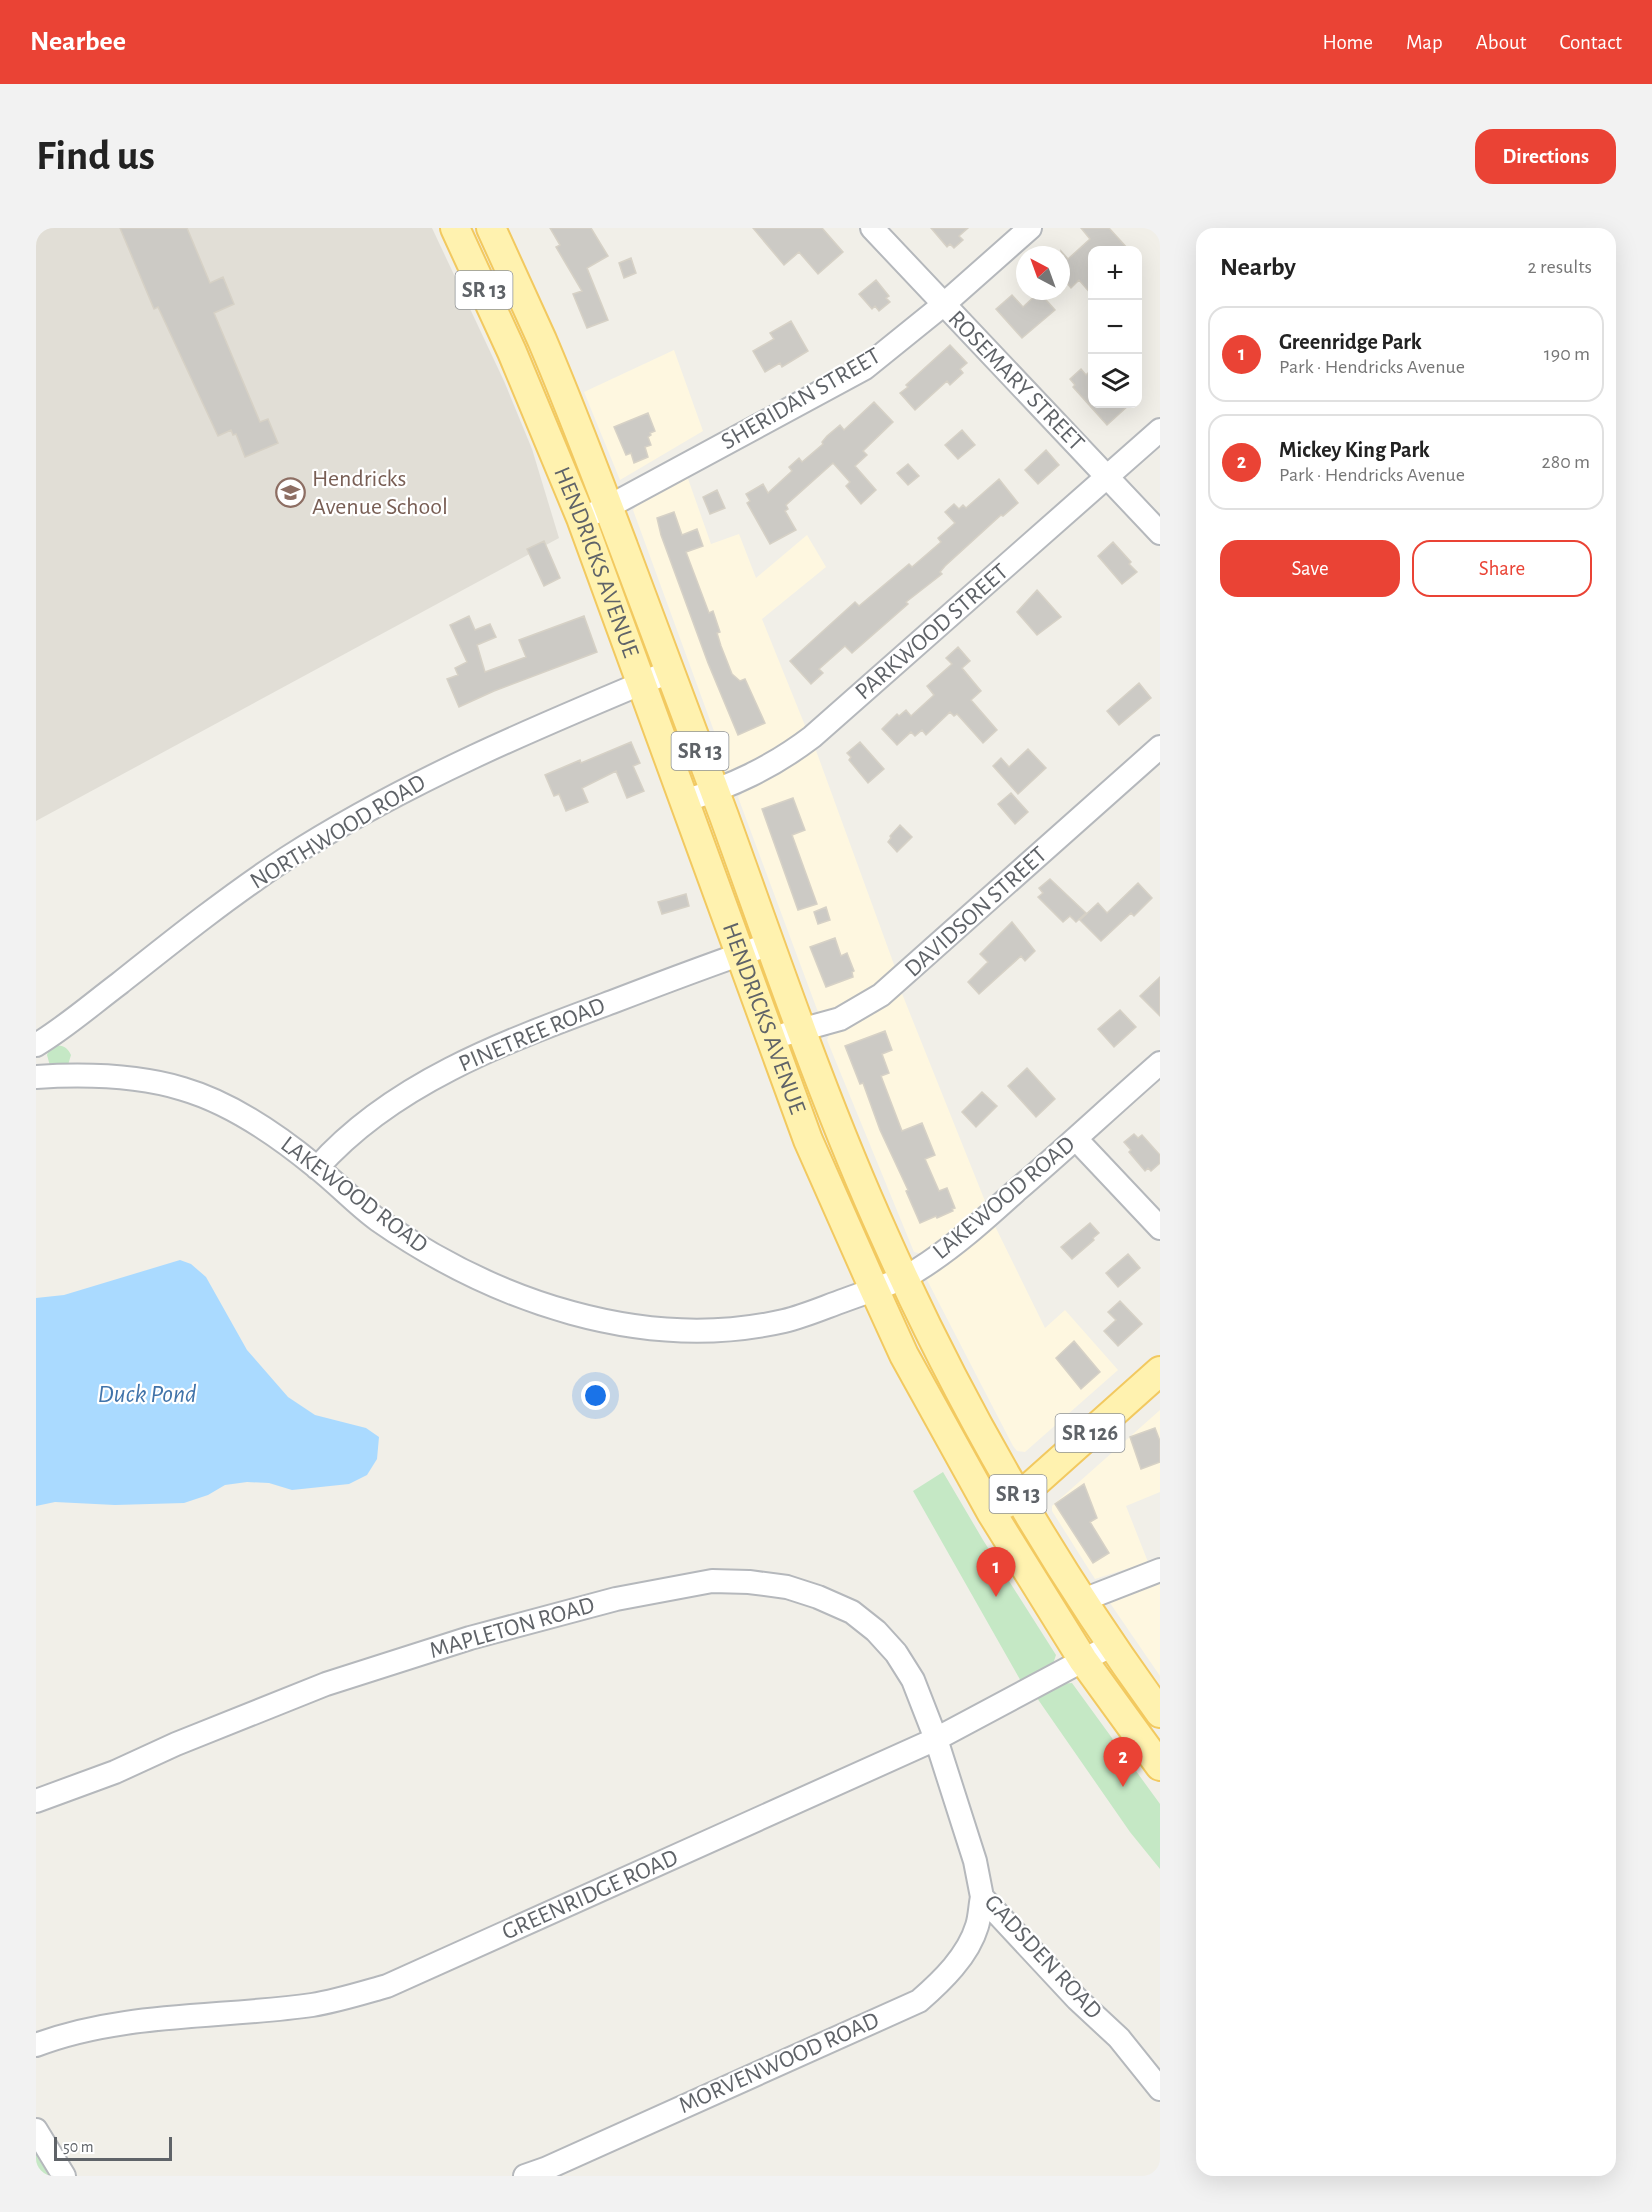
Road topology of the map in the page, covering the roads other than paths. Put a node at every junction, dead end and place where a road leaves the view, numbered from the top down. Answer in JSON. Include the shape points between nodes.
{"nodes":[{"id":1,"x":455,"y":228,"type":"edge"},
{"id":2,"x":490,"y":228,"type":"edge"},
{"id":3,"x":872,"y":228,"type":"edge"},
{"id":4,"x":1030,"y":228,"type":"edge"},
{"id":5,"x":943,"y":305,"type":"junction"},
{"id":6,"x":1160,"y":430,"type":"edge"},
{"id":7,"x":1108,"y":478,"type":"junction"},
{"id":8,"x":608,"y":507,"type":"junction"},
{"id":9,"x":581,"y":518,"type":"junction"},
{"id":10,"x":1160,"y":533,"type":"edge"},
{"id":11,"x":670,"y":671,"type":"junction"},
{"id":12,"x":641,"y":683,"type":"junction"},
{"id":13,"x":1160,"y":747,"type":"edge"},
{"id":14,"x":715,"y":791,"type":"junction"},
{"id":15,"x":684,"y":801,"type":"junction"},
{"id":16,"x":770,"y":944,"type":"junction"},
{"id":17,"x":741,"y":954,"type":"junction"},
{"id":18,"x":801,"y":1031,"type":"junction"},
{"id":19,"x":770,"y":1039,"type":"junction"},
{"id":20,"x":36,"y":1045,"type":"edge"},
{"id":21,"x":1160,"y":1062,"type":"edge"},
{"id":22,"x":36,"y":1077,"type":"edge"},
{"id":23,"x":1076,"y":1139,"type":"junction"},
{"id":24,"x":317,"y":1167,"type":"junction"},
{"id":25,"x":1160,"y":1228,"type":"edge"},
{"id":26,"x":903,"y":1277,"type":"junction"},
{"id":27,"x":874,"y":1289,"type":"junction"},
{"id":28,"x":1160,"y":1371,"type":"edge"},
{"id":29,"x":1020,"y":1496,"type":"junction"},
{"id":30,"x":996,"y":1520,"type":"junction"},
{"id":31,"x":1160,"y":1570,"type":"edge"},
{"id":32,"x":1083,"y":1600,"type":"junction"},
{"id":33,"x":1112,"y":1645,"type":"junction"},
{"id":34,"x":1083,"y":1660,"type":"junction"},
{"id":35,"x":1160,"y":1713,"type":"edge"},
{"id":36,"x":936,"y":1739,"type":"junction"},
{"id":37,"x":1160,"y":1766,"type":"edge"},
{"id":38,"x":36,"y":1801,"type":"edge"},
{"id":39,"x":982,"y":1897,"type":"junction"},
{"id":40,"x":36,"y":2045,"type":"edge"},
{"id":41,"x":1160,"y":2089,"type":"edge"},
{"id":42,"x":36,"y":2130,"type":"edge"},
{"id":43,"x":540,"y":2174,"type":"edge"},
{"id":44,"x":64,"y":2176,"type":"edge"}],
"edges":[{"from":1,"to":9,"type":"main road","name":"HENDRICKS AVENUE","number":"SR 13"},
{"from":2,"to":8,"type":"main road","name":"HENDRICKS AVENUE","number":"SR 13","via":[[541,339]]},
{"from":3,"to":5,"type":"street","name":"ROSEMARY STREET"},
{"from":4,"to":5,"type":"street","name":"SHERIDAN STREET"},
{"from":5,"to":7,"type":"street","name":"ROSEMARY STREET"},
{"from":5,"to":8,"type":"street","name":"SHERIDAN STREET","via":[[865,368]]},
{"from":6,"to":7,"type":"street","name":"PARKWOOD STREET"},
{"from":7,"to":10,"type":"street","name":"ROSEMARY STREET"},
{"from":7,"to":14,"type":"street","name":"PARKWOOD STREET","via":[[812,737],[784,758]]},
{"from":8,"to":9,"type":"street","name":"SHERIDAN STREET"},
{"from":8,"to":11,"type":"main road","name":"HENDRICKS AVENUE","number":"SR 13"},
{"from":9,"to":12,"type":"main road","name":"HENDRICKS AVENUE","number":"SR 13"},
{"from":11,"to":12,"type":"street","name":"NORTHWOOD ROAD"},
{"from":11,"to":14,"type":"main road","name":"HENDRICKS AVENUE","number":"SR 13"},
{"from":12,"to":15,"type":"main road","name":"HENDRICKS AVENUE","number":"SR 13"},
{"from":12,"to":20,"type":"street","name":"NORTHWOOD ROAD","via":[[437,773],[359,815],[254,881],[66,1027]]},
{"from":13,"to":18,"type":"street","name":"DAVIDSON STREET","via":[[881,995],[840,1018]]},
{"from":14,"to":15,"type":"street","name":"PARKWOOD STREET"},
{"from":14,"to":16,"type":"main road","name":"HENDRICKS AVENUE","number":"SR 13"},
{"from":15,"to":17,"type":"main road","name":"HENDRICKS AVENUE","number":"SR 13"},
{"from":16,"to":17,"type":"street","name":"PINETREE ROAD"},
{"from":16,"to":18,"type":"main road","name":"HENDRICKS AVENUE","number":"SR 13"},
{"from":17,"to":19,"type":"main road","name":"HENDRICKS AVENUE","number":"SR 13"},
{"from":17,"to":24,"type":"street","name":"PINETREE ROAD","via":[[550,1024],[439,1075],[360,1126]]},
{"from":18,"to":19,"type":"street","name":"DAVIDSON STREET"},
{"from":18,"to":26,"type":"main road","name":"HENDRICKS AVENUE","number":"SR 13","via":[[838,1130]]},
{"from":19,"to":27,"type":"main road","name":"HENDRICKS AVENUE","number":"SR 13","via":[[808,1140]]},
{"from":21,"to":23,"type":"street","name":"LAKEWOOD ROAD"},
{"from":22,"to":24,"type":"street","name":"LAKEWOOD ROAD","via":[[120,1078],[183,1089],[230,1109]]},
{"from":23,"to":25,"type":"street"},
{"from":23,"to":26,"type":"street","name":"LAKEWOOD ROAD","via":[[956,1244]]},
{"from":24,"to":27,"type":"street","name":"LAKEWOOD ROAD","via":[[377,1219],[448,1264],[508,1292],[599,1320],[654,1328],[722,1330],[800,1316]]},
{"from":26,"to":27,"type":"street","name":"LAKEWOOD ROAD"},
{"from":26,"to":29,"type":"main road","name":"HENDRICKS AVENUE","number":"SR 13","via":[[972,1415]]},
{"from":27,"to":30,"type":"main road","name":"HENDRICKS AVENUE","number":"SR 13","via":[[904,1355]]},
{"from":28,"to":29,"type":"main road","number":"SR 126"},
{"from":29,"to":30,"type":"main road","number":"SR 126"},
{"from":29,"to":32,"type":"main road","name":"HENDRICKS AVENUE","number":"SR 13"},
{"from":30,"to":32,"type":"main road","via":[[1033,1558],[1052,1587]]},
{"from":30,"to":34,"type":"main road","name":"HENDRICKS AVENUE","number":"SR 13"},
{"from":31,"to":32,"type":"street"},
{"from":32,"to":33,"type":"main road","name":"HENDRICKS AVENUE","number":"SR 13"},
{"from":33,"to":34,"type":"street","name":"GREENRIDGE ROAD"},
{"from":33,"to":35,"type":"main road","name":"HENDRICKS AVENUE","number":"SR 13"},
{"from":34,"to":36,"type":"street","name":"GREENRIDGE ROAD"},
{"from":34,"to":37,"type":"main road","name":"HENDRICKS AVENUE","number":"SR 13"},
{"from":36,"to":38,"type":"street","name":"MAPLETON ROAD","via":[[914,1680],[876,1631],[852,1612],[787,1587],[712,1581],[616,1599],[470,1638],[326,1684]]},
{"from":36,"to":39,"type":"street","name":"GADSDEN ROAD","via":[[975,1861]]},
{"from":36,"to":40,"type":"street","name":"GREENRIDGE ROAD","via":[[387,1986],[312,2005],[109,2026]]},
{"from":39,"to":41,"type":"street","name":"GADSDEN ROAD","via":[[1119,2038]]},
{"from":39,"to":43,"type":"street","name":"MORVENWOOD ROAD","via":[[977,1926],[963,1953],[938,1985],[919,2001]]},
{"from":42,"to":44,"type":"street"}]}
